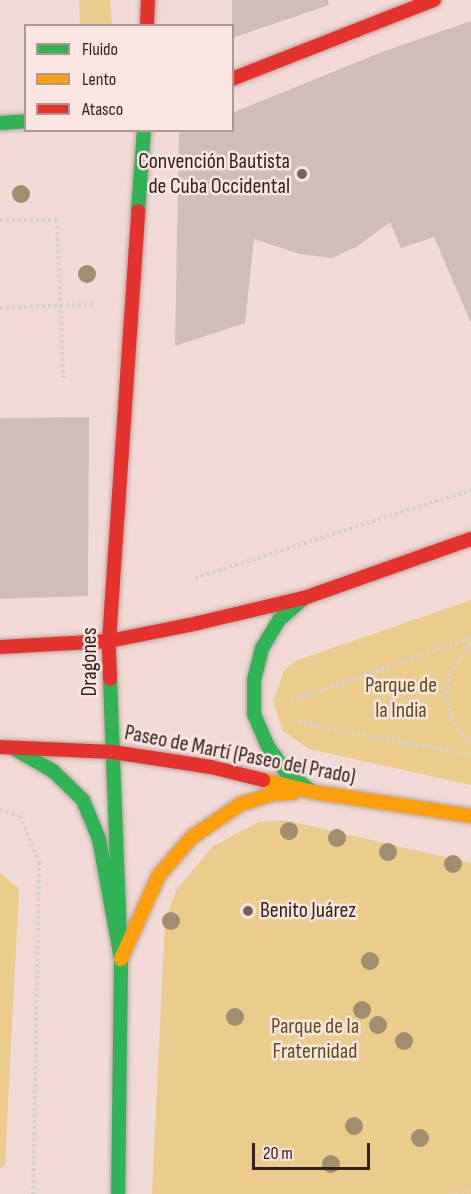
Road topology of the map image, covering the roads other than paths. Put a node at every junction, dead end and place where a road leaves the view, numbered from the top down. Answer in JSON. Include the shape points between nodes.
{"nodes":[{"id":1,"x":148,"y":0,"type":"edge"},
{"id":2,"x":434,"y":0,"type":"edge"},
{"id":3,"x":147,"y":24,"type":"edge"},
{"id":4,"x":234,"y":78,"type":"edge"},
{"id":5,"x":24,"y":122,"type":"edge"},
{"id":6,"x":0,"y":123,"type":"edge"},
{"id":7,"x":144,"y":132,"type":"edge"},
{"id":8,"x":471,"y":539,"type":"edge"},
{"id":9,"x":304,"y":598,"type":"junction"},
{"id":10,"x":109,"y":640,"type":"junction"},
{"id":11,"x":0,"y":647,"type":"edge"},
{"id":12,"x":4,"y":746,"type":"edge"},
{"id":13,"x":113,"y":752,"type":"junction"},
{"id":14,"x":313,"y":792,"type":"junction"},
{"id":15,"x":471,"y":816,"type":"edge"},
{"id":16,"x":121,"y":958,"type":"junction"},
{"id":17,"x":117,"y":1194,"type":"edge"}],
"edges":[{"from":1,"to":3,"type":"main road"},
{"from":2,"to":4,"type":"main road"},
{"from":5,"to":6,"type":"main road"},
{"from":7,"to":10,"type":"main road","name":"Dragones"},
{"from":8,"to":9,"type":"main road"},
{"from":9,"to":10,"type":"main road"},
{"from":9,"to":14,"type":"main road","via":[[279,620],[262,648],[254,680],[254,714],[267,745],[286,772]]},
{"from":10,"to":11,"type":"main road"},
{"from":10,"to":13,"type":"main road","name":"Dragones"},
{"from":12,"to":13,"type":"main road","name":"Paseo de Martí (Paseo del Prado)"},
{"from":12,"to":16,"type":"main road","via":[[53,771],[83,800],[99,839]]},
{"from":13,"to":14,"type":"main road","name":"Paseo de Martí (Paseo del Prado)","via":[[211,767]]},
{"from":13,"to":16,"type":"main road","name":"Dragones"},
{"from":14,"to":15,"type":"main road","name":"Paseo de Martí (Paseo del Prado)"},
{"from":14,"to":16,"type":"main road","via":[[271,794],[241,804],[192,837],[159,875]]},
{"from":16,"to":17,"type":"main road","name":"Dragones"}]}
